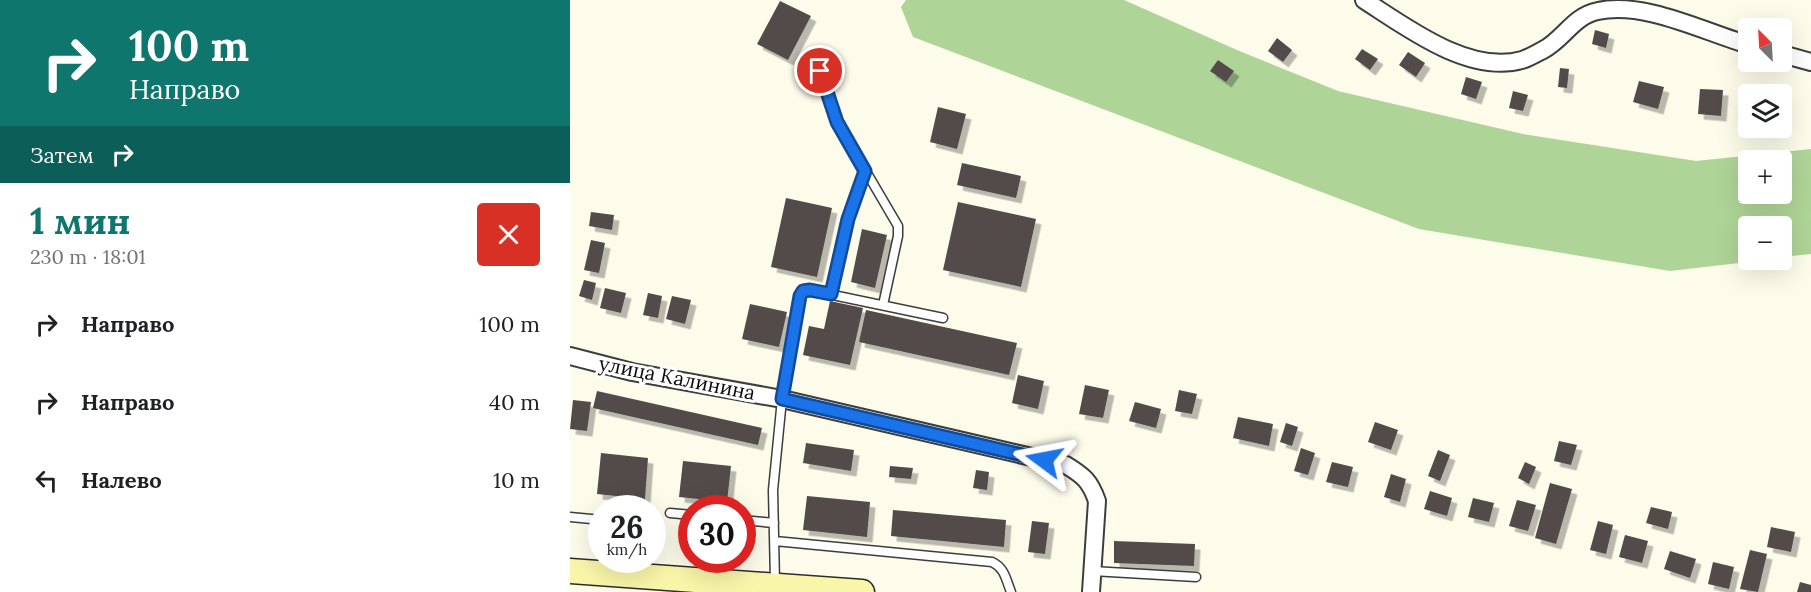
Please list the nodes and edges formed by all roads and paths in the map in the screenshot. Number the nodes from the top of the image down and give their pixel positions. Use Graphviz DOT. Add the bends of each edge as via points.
graph roads {
  1 [pos="1364,0"];
  2 [pos="1738,41"];
  3 [pos="1792,57"];
  4 [pos="818,58"];
  5 [pos="1811,62"];
  6 [pos="865,171"];
  7 [pos="831,294"];
  8 [pos="883,305"];
  9 [pos="943,318"];
  10 [pos="571,360"];
  11 [pos="782,399"];
  12 [pos="670,513"];
  13 [pos="678,514"];
  14 [pos="570,517"];
  15 [pos="588,519"];
  16 [pos="756,521"];
  17 [pos="774,523"];
  18 [pos="775,541"];
  19 [pos="570,571"];
  20 [pos="1092,571"];
  21 [pos="1196,577"];
  22 [pos="776,586"];
  23 [pos="862,592"];
  24 [pos="1011,592"];
  25 [pos="1091,592"];
  1 -- 2 [label="street" via="1417,35 1478,60 1522,60 1546,49 1578,19 1598,11 1649,12"];
  3 -- 5 [label="street"];
  4 -- 6 [label="lane" via="837,122"];
  6 -- 7 [label="lane" via="848,219"];
  6 -- 8 [label="lane" via="898,226"];
  7 -- 8 [label="lane"];
  7 -- 11 [label="lane" via="810,290 800,296"];
  8 -- 9 [label="lane"];
  10 -- 11 [label="street, улица Калинина"];
  11 -- 17 [label="lane" via="773,490"];
  11 -- 20 [label="street, улица Калинина" via="1066,465 1084,476 1097,501"];
  12 -- 13 [label="lane"];
  14 -- 15 [label="lane"];
  16 -- 17 [label="lane"];
  17 -- 18 [label="lane"];
  18 -- 22 [label="lane"];
  18 -- 24 [label="lane" via="992,562 1004,572"];
  19 -- 22 [label="main road"];
  20 -- 21 [label="lane"];
  20 -- 25 [label="street"];
  22 -- 23 [label="main road"];
}
